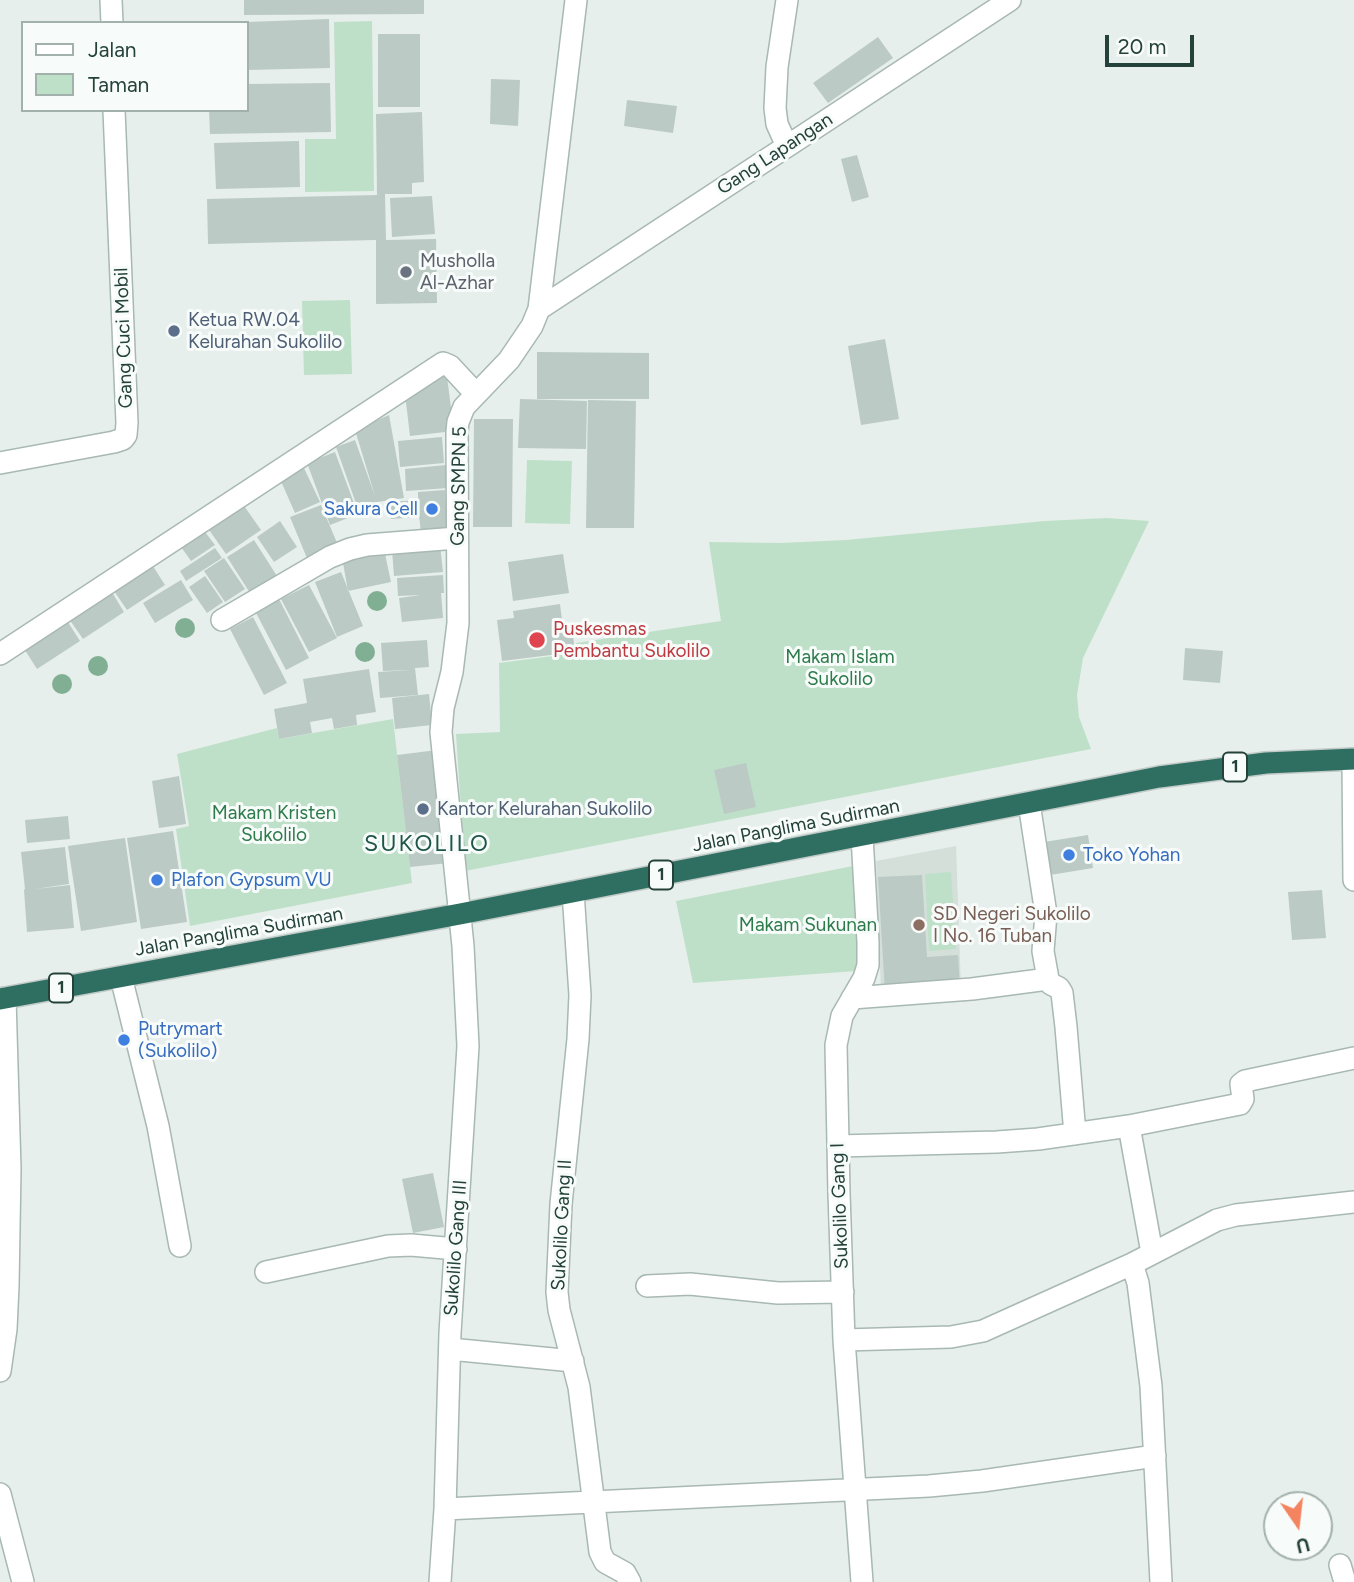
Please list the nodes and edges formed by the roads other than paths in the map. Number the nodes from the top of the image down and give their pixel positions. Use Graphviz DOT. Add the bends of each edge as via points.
graph roads {
  1 [pos="111,0"];
  2 [pos="576,0"];
  3 [pos="787,0"];
  4 [pos="1010,0"];
  5 [pos="112,21"];
  6 [pos="114,112"];
  7 [pos="787,146"];
  8 [pos="539,309"];
  9 [pos="476,394"];
  10 [pos="0,463"];
  11 [pos="457,538"];
  12 [pos="222,620"];
  13 [pos="0,654"];
  14 [pos="1354,760"];
  15 [pos="1029,803"];
  16 [pos="862,836"];
  17 [pos="1354,880"];
  18 [pos="573,892"];
  19 [pos="460,914"];
  20 [pos="121,977"];
  21 [pos="1048,979"];
  22 [pos="2,998"];
  23 [pos="852,998"];
  24 [pos="1354,1058"];
  25 [pos="1129,1126"];
  26 [pos="1075,1134"];
  27 [pos="838,1146"];
  28 [pos="1354,1202"];
  29 [pos="180,1246"];
  30 [pos="456,1249"];
  31 [pos="1152,1253"];
  32 [pos="1132,1264"];
  33 [pos="266,1272"];
  34 [pos="647,1286"];
  35 [pos="843,1292"];
  36 [pos="845,1340"];
  37 [pos="450,1349"];
  38 [pos="573,1361"];
  39 [pos="0,1371"];
  40 [pos="1155,1456"];
  41 [pos="854,1489"];
  42 [pos="0,1494"];
  43 [pos="593,1502"];
  44 [pos="445,1509"];
  45 [pos="23,1582"];
  46 [pos="440,1582"];
  47 [pos="630,1582"];
  48 [pos="862,1582"];
  49 [pos="1161,1582"];
  1 -- 5 [label="street"];
  2 -- 8 [label="street, Gang SMPN 5"];
  3 -- 7 [label="street" via="775,108"];
  4 -- 7 [label="street, Gang Lapangan"];
  6 -- 10 [label="street, Gang Cuci Mobil" via="126,435 114,442"];
  7 -- 8 [label="street, Gang Lapangan"];
  8 -- 9 [label="street, Gang SMPN 5" via="515,352"];
  9 -- 11 [label="street, Gang SMPN 5" via="461,414 457,432"];
  9 -- 13 [label="street" via="450,366 440,364"];
  11 -- 12 [label="street" via="350,549"];
  11 -- 19 [label="street, Gang SMPN 5" via="457,640 441,732"];
  14 -- 15 [label="highway, Jalan Panglima Sudirman / 1" via="1192,772"];
  14 -- 17 [label="street"];
  15 -- 16 [label="highway, Jalan Panglima Sudirman / 1"];
  15 -- 21 [label="street" via="1046,914 1043,946"];
  16 -- 18 [label="highway, Jalan Panglima Sudirman / 1"];
  16 -- 23 [label="street, Sukolilo Gang I" via="869,954 867,971"];
  18 -- 19 [label="highway, Jalan Panglima Sudirman / 1"];
  18 -- 38 [label="street, Sukolilo Gang II" via="580,995 557,1292"];
  19 -- 20 [label="highway, Jalan Panglima Sudirman / 1"];
  19 -- 30 [label="street, Sukolilo Gang III" via="468,1046"];
  20 -- 22 [label="highway, Jalan Panglima Sudirman / 1"];
  20 -- 29 [label="street" via="158,1126"];
  21 -- 23 [label="street"];
  21 -- 26 [label="street" via="1062,993"];
  22 -- 39 [label="street" via="10,1169 6,1329"];
  23 -- 27 [label="street, Sukolilo Gang I" via="842,1016 836,1045"];
  24 -- 25 [label="street" via="1245,1081 1240,1104"];
  25 -- 26 [label="street"];
  25 -- 31 [label="street"];
  26 -- 27 [label="street" via="997,1142"];
  27 -- 35 [label="street, Sukolilo Gang I"];
  28 -- 31 [label="street" via="1236,1215"];
  30 -- 33 [label="street" via="388,1246"];
  30 -- 37 [label="street, Sukolilo Gang III"];
  31 -- 32 [label="street"];
  32 -- 36 [label="street" via="983,1331 951,1337"];
  32 -- 40 [label="street" via="1148,1360"];
  34 -- 35 [label="street"];
  35 -- 36 [label="street, Sukolilo Gang I"];
  36 -- 41 [label="street, Sukolilo Gang I"];
  37 -- 38 [label="street"];
  37 -- 44 [label="street, Sukolilo Gang III"];
  38 -- 43 [label="street, Sukolilo Gang II"];
  40 -- 41 [label="street" via="929,1486"];
  40 -- 49 [label="street"];
  41 -- 43 [label="street"];
  41 -- 48 [label="street, Sukolilo Gang I"];
  42 -- 45 [label="street"];
  43 -- 44 [label="street"];
  43 -- 47 [label="street, Sukolilo Gang II" via="602,1557"];
  44 -- 46 [label="street, Sukolilo Gang III"];
}
